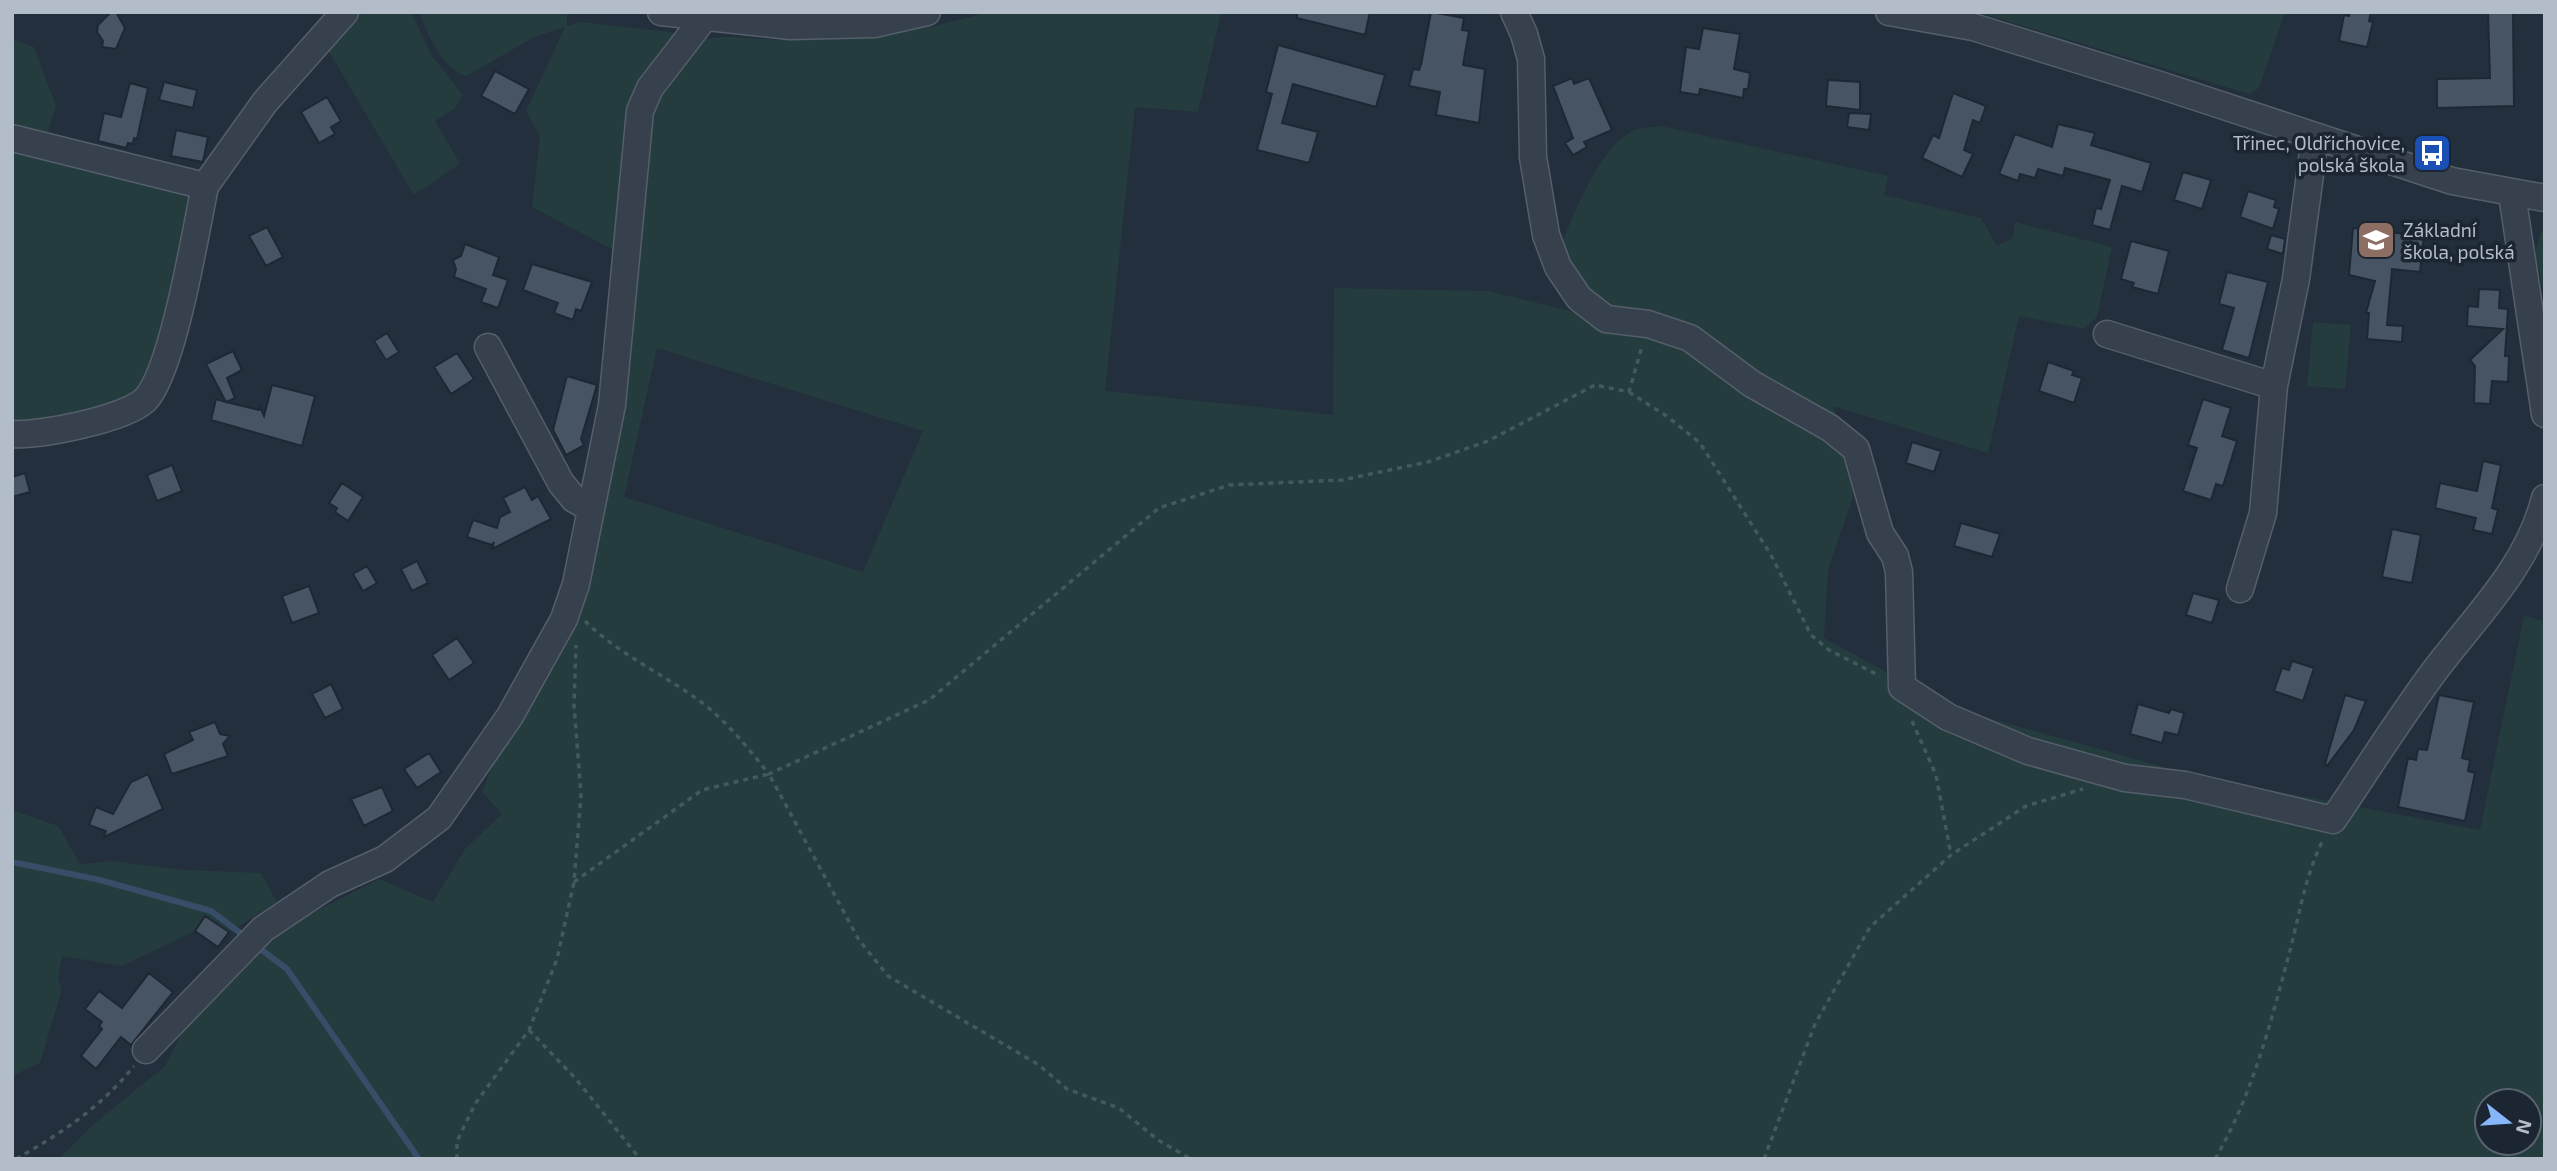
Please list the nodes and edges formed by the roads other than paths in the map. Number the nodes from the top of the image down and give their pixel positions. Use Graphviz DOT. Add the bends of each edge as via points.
graph roads {
  1 [pos="345,12"];
  2 [pos="661,12"];
  3 [pos="927,12"];
  4 [pos="1514,12"];
  5 [pos="1889,12"];
  6 [pos="704,18"];
  7 [pos="2315,137"];
  8 [pos="12,138"];
  9 [pos="205,186"];
  10 [pos="2512,194"];
  11 [pos="2545,198"];
  12 [pos="2107,334"];
  13 [pos="488,347"];
  14 [pos="2274,387"];
  15 [pos="2545,414"];
  16 [pos="12,434"];
  17 [pos="2545,498"];
  18 [pos="590,508"];
  19 [pos="2240,589"];
  20 [pos="146,1050"];
  1 -- 9 [label="street" via="265,102"];
  2 -- 6 [label="street"];
  3 -- 6 [label="street" via="862,24 790,26"];
  4 -- 17 [label="street" via="1531,59 1533,158 1546,235 1558,267 1579,298 1606,318 1648,324 1690,338 1752,384 1830,428 1856,449 1880,533 1899,572 1902,687 1948,717 2028,751 2125,778 2185,785 2333,820 2436,669 2502,587 2524,550"];
  5 -- 7 [label="street" via="1973,27"];
  6 -- 18 [label="street" via="650,88 640,111 612,405"];
  7 -- 10 [label="street" via="2452,181"];
  7 -- 14 [label="street" via="2296,279"];
  8 -- 9 [label="street"];
  9 -- 16 [label="street" via="157,384 133,408 69,428"];
  10 -- 11 [label="street"];
  10 -- 15 [label="street"];
  12 -- 14 [label="street"];
  13 -- 18 [label="street" via="561,483 574,499"];
  14 -- 19 [label="street" via="2263,513"];
  18 -- 20 [label="street" via="576,584 564,619 503,726 439,818 385,859 330,884 250,941"];
}
